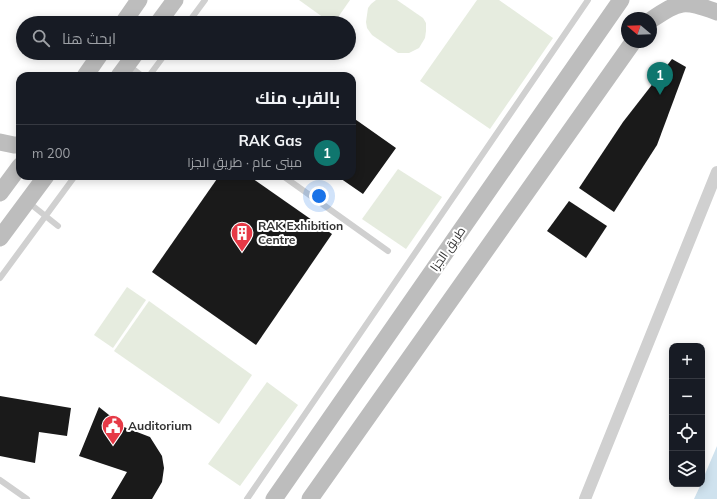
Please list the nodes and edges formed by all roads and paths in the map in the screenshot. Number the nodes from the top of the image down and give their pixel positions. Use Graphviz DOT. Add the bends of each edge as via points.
graph roads {
  1 [pos="139,0"];
  2 [pos="175,0"];
  3 [pos="205,0"];
  4 [pos="588,0"];
  5 [pos="663,0"];
  6 [pos="712,0"];
  7 [pos="618,3"];
  8 [pos="717,4"];
  9 [pos="655,12"];
  10 [pos="717,12"];
  11 [pos="657,14"];
  12 [pos="128,16"];
  13 [pos="163,16"];
  14 [pos="193,16"];
  15 [pos="629,48"];
  16 [pos="96,60"];
  17 [pos="161,60"];
  18 [pos="128,65"];
  19 [pos="88,72"];
  20 [pos="137,72"];
  21 [pos="152,72"];
  22 [pos="0,142"];
  23 [pos="16,145"];
  24 [pos="16,171"];
  25 [pos="717,172"];
  26 [pos="43,180"];
  27 [pos="72,180"];
  28 [pos="289,180"];
  29 [pos="0,193"];
  30 [pos="27,202"];
  31 [pos="45,216"];
  32 [pos="58,226"];
  33 [pos="0,238"];
  34 [pos="388,251"];
  35 [pos="0,278"];
  36 [pos="0,480"];
  37 [pos="27,499"];
  38 [pos="247,499"];
  39 [pos="274,499"];
  40 [pos="310,499"];
  41 [pos="585,499"];
  1 -- 12 [label="main road"];
  2 -- 13 [label="main road"];
  3 -- 14 [label="lane"];
  4 -- 38 [label="lane"];
  5 -- 9 [label="main road"];
  6 -- 8 [label="street"];
  7 -- 39 [label="main road, طريق الجزا"];
  10 -- 11 [label="main road" via="692,3 678,4"];
  15 -- 40 [label="main road"];
  16 -- 19 [label="main road"];
  17 -- 21 [label="lane"];
  18 -- 20 [label="lane"];
  22 -- 23 [label="main road"];
  24 -- 29 [label="main road"];
  25 -- 41 [label="street"];
  26 -- 30 [label="main road"];
  27 -- 31 [label="lane"];
  28 -- 34 [label="lane"];
  30 -- 31 [label="lane"];
  30 -- 33 [label="main road"];
  31 -- 32 [label="lane"];
  31 -- 35 [label="lane"];
  36 -- 37 [label="lane"];
}
